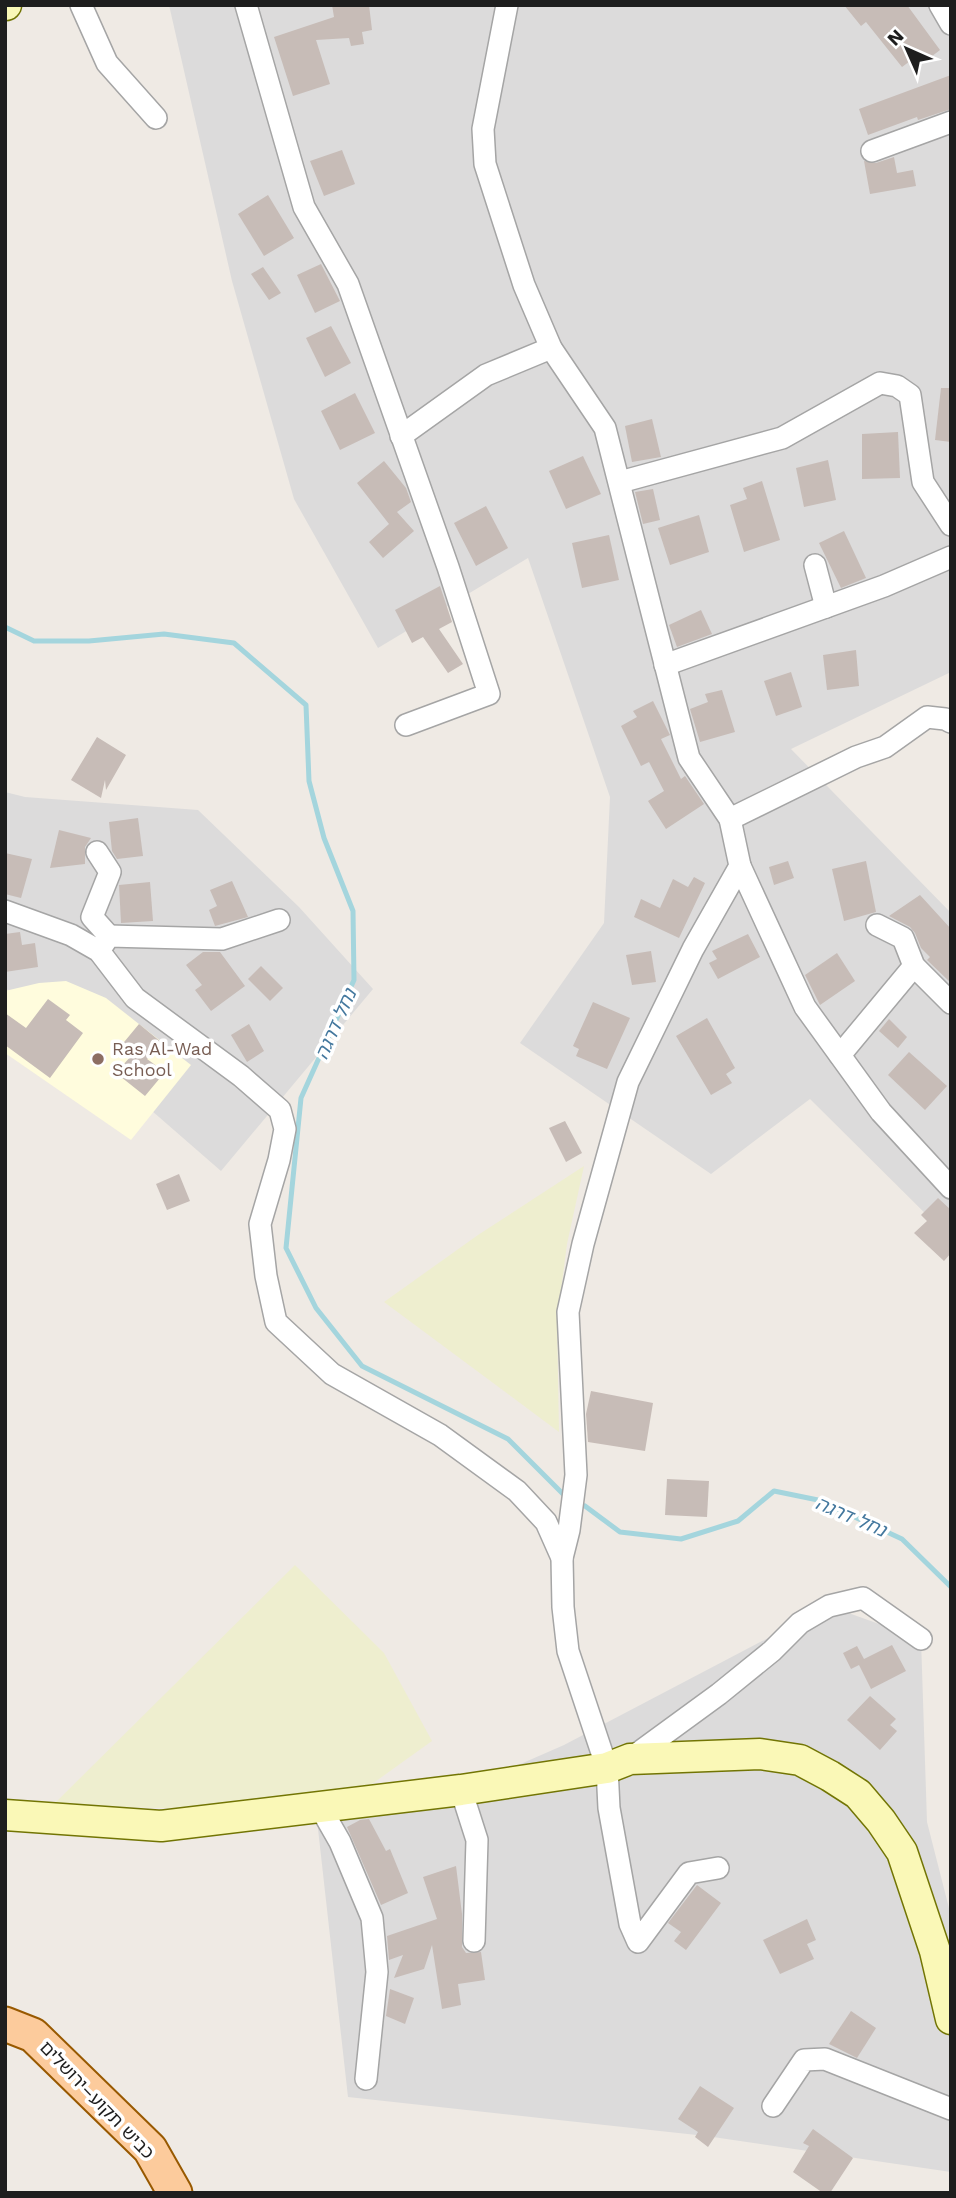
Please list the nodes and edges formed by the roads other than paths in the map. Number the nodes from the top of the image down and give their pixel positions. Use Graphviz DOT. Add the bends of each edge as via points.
graph roads {
  1 [pos="81,5"];
  2 [pos="246,5"];
  3 [pos="507,5"];
  4 [pos="940,5"];
  5 [pos="951,24"];
  6 [pos="156,118"];
  7 [pos="951,122"];
  8 [pos="872,150"];
  9 [pos="551,348"];
  10 [pos="401,436"];
  11 [pos="620,482"];
  12 [pos="951,525"];
  13 [pos="951,557"];
  14 [pos="815,565"];
  15 [pos="826,607"];
  16 [pos="665,665"];
  17 [pos="951,722"];
  18 [pos="406,725"];
  19 [pos="730,819"];
  20 [pos="97,852"];
  21 [pos="740,866"];
  22 [pos="5,911"];
  23 [pos="279,920"];
  24 [pos="877,925"];
  25 [pos="104,943"];
  26 [pos="914,966"];
  27 [pos="951,1003"];
  28 [pos="840,1055"];
  29 [pos="951,1188"];
  30 [pos="562,1558"];
  31 [pos="921,1639"];
  32 [pos="618,1764"];
  33 [pos="461,1790"];
  34 [pos="320,1807"];
  35 [pos="5,1815"];
  36 [pos="718,1868"];
  37 [pos="474,1941"];
  38 [pos="951,2018"];
  39 [pos="5,2024"];
  40 [pos="366,2079"];
  41 [pos="774,2106"];
  42 [pos="951,2109"];
  43 [pos="175,2193"];
  1 -- 6 [label="street" via="107,63"];
  2 -- 10 [label="street" via="304,207 348,284"];
  3 -- 9 [label="street" via="483,130 485,163 524,285"];
  4 -- 5 [label="street"];
  7 -- 8 [label="street"];
  9 -- 10 [label="street" via="486,375"];
  9 -- 11 [label="street" via="604,428"];
  10 -- 18 [label="street" via="489,694"];
  11 -- 12 [label="street" via="782,438 880,383 897,386 910,395 923,482"];
  11 -- 16 [label="street"];
  13 -- 15 [label="street"];
  14 -- 15 [label="street"];
  15 -- 16 [label="street"];
  16 -- 19 [label="street" via="689,758"];
  17 -- 19 [label="street" via="927,717 885,747"];
  19 -- 21 [label="street"];
  20 -- 25 [label="street" via="110,872 92,917"];
  21 -- 28 [label="street" via="805,1007"];
  21 -- 30 [label="street" via="693,949 628,1082 583,1244 568,1312 576,1475"];
  22 -- 25 [label="street"];
  23 -- 25 [label="street" via="222,939"];
  24 -- 26 [label="street" via="903,938"];
  25 -- 30 [label="street" via="135,999 280,1110 285,1129 260,1224 276,1322 332,1374 440,1435 517,1491 547,1522"];
  26 -- 27 [label="street"];
  26 -- 28 [label="street"];
  28 -- 29 [label="street" via="881,1112"];
  30 -- 32 [label="street" via="568,1651"];
  31 -- 32 [label="street" via="863,1598 829,1606 800,1622 719,1695"];
  32 -- 33 [label="street"];
  32 -- 36 [label="street" via="609,1808 630,1924 638,1942 689,1873"];
  32 -- 38 [label="street" via="760,1754 800,1760 858,1794 902,1852 935,1951"];
  33 -- 34 [label="street"];
  33 -- 37 [label="street" via="477,1840"];
  34 -- 35 [label="street" via="161,1826"];
  34 -- 40 [label="street" via="372,1918 377,1972"];
  39 -- 43 [label="main road, כביש תקוע–ירושלים" via="33,2035 150,2149"];
  41 -- 42 [label="street" via="804,2060 825,2059"];
}
